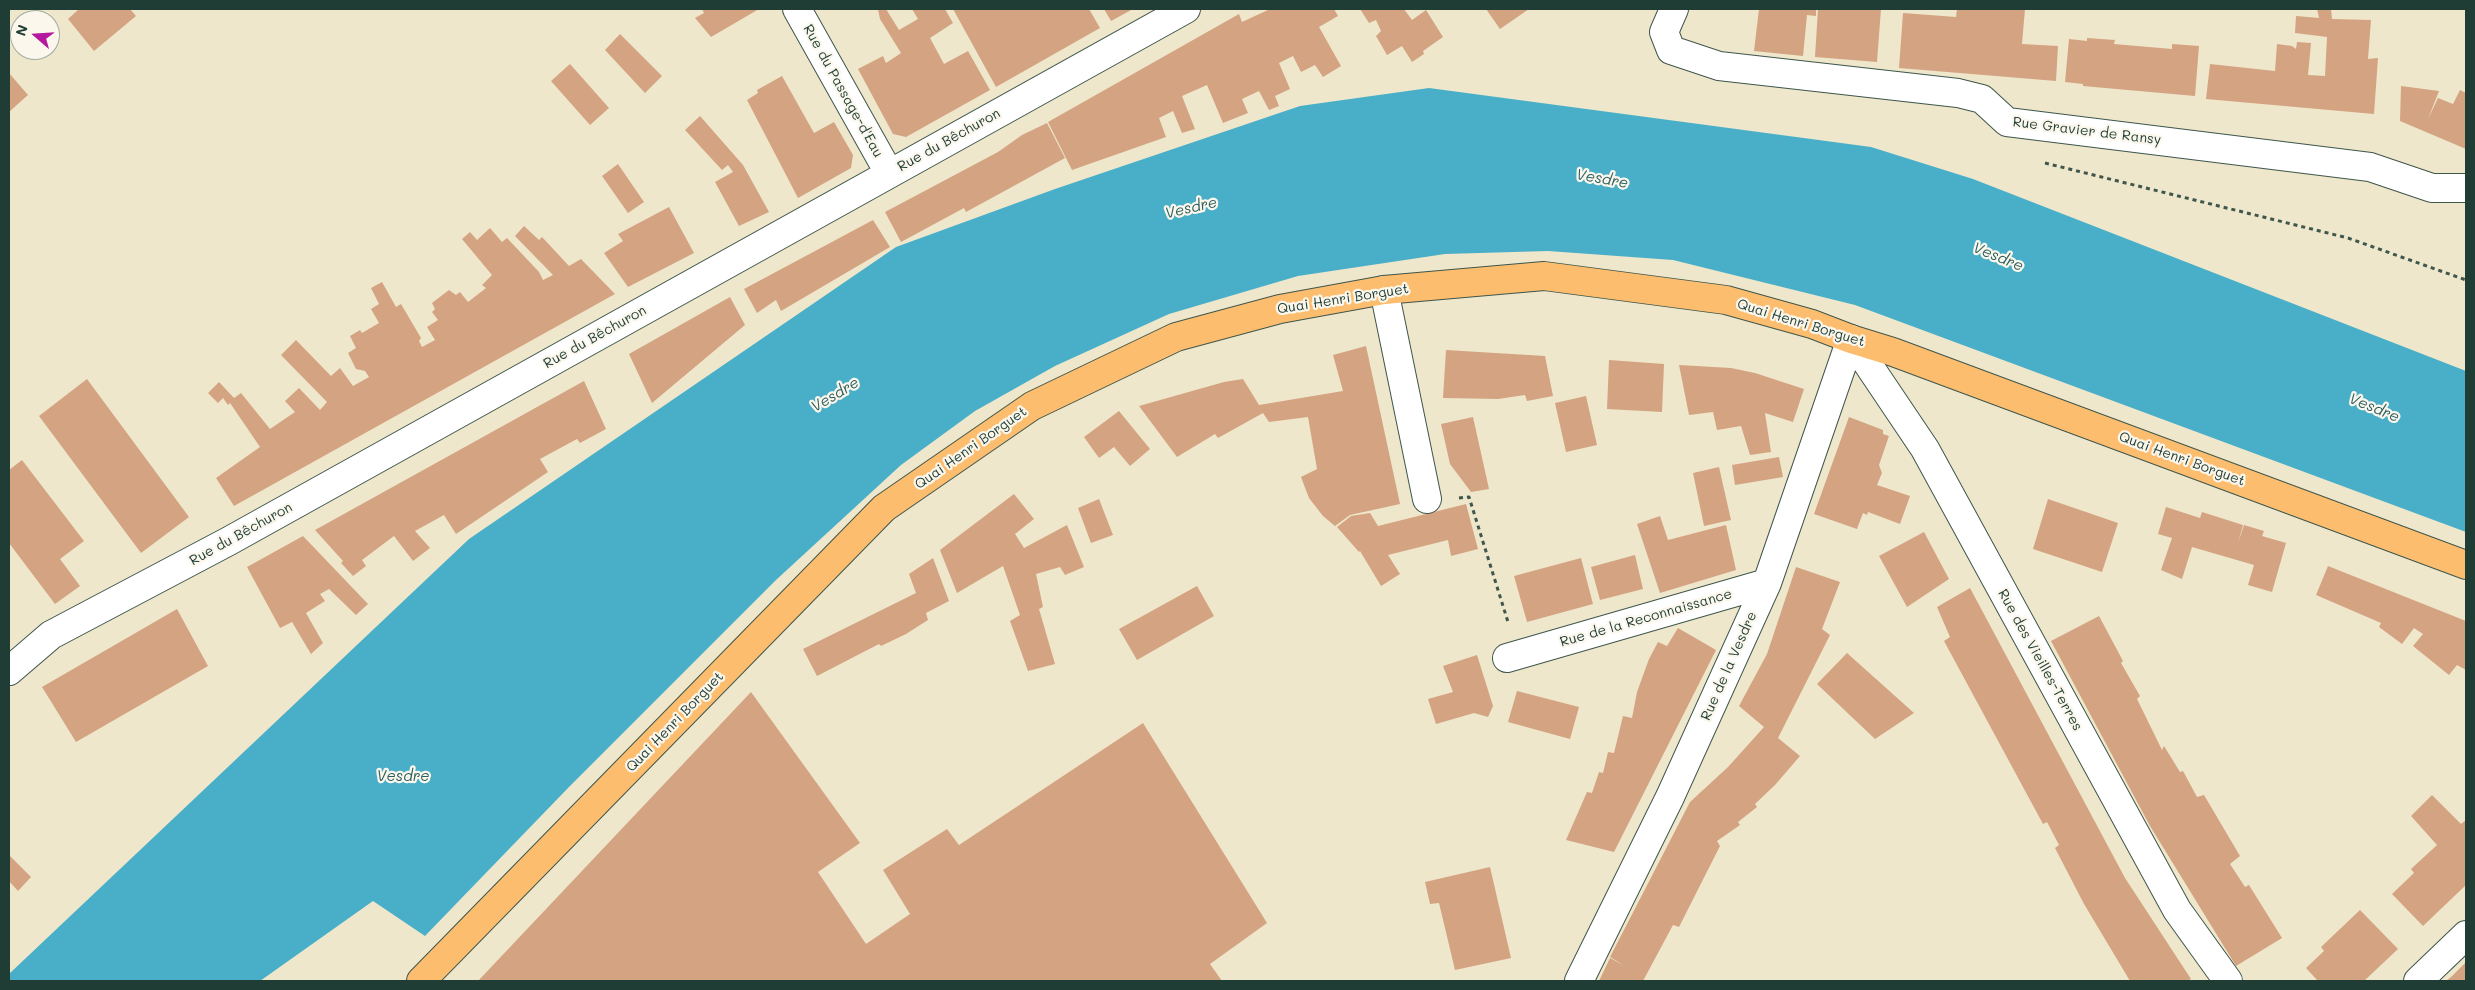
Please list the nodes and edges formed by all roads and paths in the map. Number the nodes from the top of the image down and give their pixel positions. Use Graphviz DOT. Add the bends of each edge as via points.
graph roads {
  1 [pos="797,9"];
  2 [pos="1186,9"];
  3 [pos="1674,9"];
  4 [pos="2042,162"];
  5 [pos="890,173"];
  6 [pos="2466,188"];
  7 [pos="2466,280"];
  8 [pos="1384,290"];
  9 [pos="1851,339"];
  10 [pos="1427,499"];
  11 [pos="2466,565"];
  12 [pos="1767,583"];
  13 [pos="1516,656"];
  14 [pos="9,671"];
  15 [pos="2466,935"];
  16 [pos="421,981"];
  17 [pos="1579,981"];
  18 [pos="2228,981"];
  19 [pos="2418,981"];
  1 -- 5 [label="street, Rue du Passage-d'Eau"];
  2 -- 5 [label="street, Rue du Bêchuron"];
  3 -- 6 [label="street, Rue Gravier de Ransy" via="1664,32 1671,50 1719,66 1958,93 1982,99 2007,122 2370,167 2432,188"];
  4 -- 7 [label="path" via="2348,238"];
  5 -- 14 [label="street, Rue du Bêchuron" via="229,541 51,635"];
  8 -- 9 [label="main road, Quai Henri Borguet" via="1544,276 1726,300 1812,324"];
  8 -- 10 [label="street"];
  8 -- 16 [label="main road, Quai Henri Borguet" via="1280,309 1176,337 1032,406 884,508"];
  9 -- 11 [label="main road, Quai Henri Borguet"];
  9 -- 12 [label="street, Rue de la Vesdre"];
  9 -- 18 [label="street, Rue des Vieilles-Terres" via="1925,449 2177,910"];
  10 -- 13 [label="path" via="1469,497"];
  12 -- 13 [label="street, Rue de la Reconnaissance"];
  12 -- 17 [label="street, Rue de la Vesdre" via="1670,797"];
  15 -- 19 [label="street"];
}
